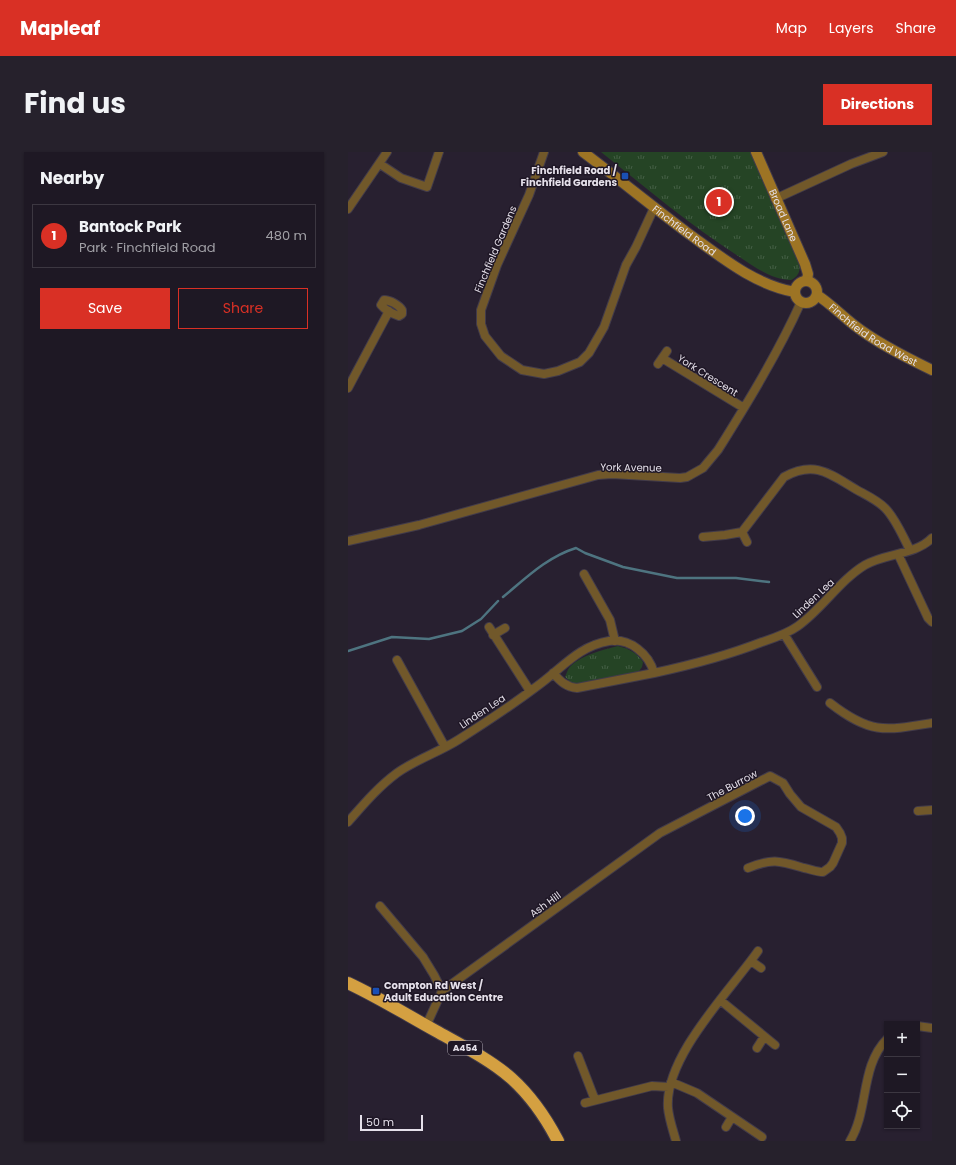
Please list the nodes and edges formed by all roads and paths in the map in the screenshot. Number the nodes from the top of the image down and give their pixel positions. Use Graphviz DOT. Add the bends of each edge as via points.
graph roads {
  1 [pos="387,152"];
  2 [pos="439,152"];
  3 [pos="544,152"];
  4 [pos="583,152"];
  5 [pos="756,152"];
  6 [pos="883,152"];
  7 [pos="380,164"];
  8 [pos="776,199"];
  9 [pos="654,208"];
  10 [pos="348,209"];
  11 [pos="807,280"];
  12 [pos="795,292"];
  13 [pos="817,295"];
  14 [pos="801,302"];
  15 [pos="389,311"];
  16 [pos="662,358"];
  17 [pos="932,370"];
  18 [pos="348,388"];
  19 [pos="744,408"];
  20 [pos="742,532"];
  21 [pos="703,537"];
  22 [pos="932,538"];
  23 [pos="348,541"];
  24 [pos="748,542"];
  25 [pos="910,550"];
  26 [pos="898,554"];
  27 [pos="584,574"];
  28 [pos="932,622"];
  29 [pos="505,628"];
  30 [pos="784,634"];
  31 [pos="615,640"];
  32 [pos="397,660"];
  33 [pos="553,673"];
  34 [pos="654,673"];
  35 [pos="817,687"];
  36 [pos="530,691"];
  37 [pos="830,703"];
  38 [pos="932,723"];
  39 [pos="446,747"];
  40 [pos="932,810"];
  41 [pos="918,811"];
  42 [pos="348,822"];
  43 [pos="660,833"];
  44 [pos="748,868"];
  45 [pos="380,906"];
  46 [pos="758,951"];
  47 [pos="751,961"];
  48 [pos="761,968"];
  49 [pos="350,987"];
  50 [pos="442,991"];
  51 [pos="720,1000"];
  52 [pos="426,1026"];
  53 [pos="920,1026"];
  54 [pos="932,1028"];
  55 [pos="764,1037"];
  56 [pos="884,1043"];
  57 [pos="775,1045"];
  58 [pos="756,1048"];
  59 [pos="578,1056"];
  60 [pos="670,1084"];
  61 [pos="595,1100"];
  62 [pos="585,1103"];
  63 [pos="732,1117"];
  64 [pos="726,1127"];
  65 [pos="762,1137"];
  66 [pos="558,1141"];
  67 [pos="676,1141"];
  68 [pos="850,1141"];
  1 -- 7 [label="street"];
  2 -- 7 [label="street" via="427,187 400,178"];
  3 -- 9 [label="street, Finchfield Gardens" via="481,310 481,324 485,336 501,356 522,370 544,374 558,371 580,362 589,354 604,328 626,265"];
  4 -- 9 [label="main road, Finchfield Road"];
  5 -- 8 [label="main road, Broad Lane"];
  6 -- 8 [label="street"];
  7 -- 10 [label="street"];
  8 -- 11 [label="main road, Broad Lane" via="805,264"];
  9 -- 12 [label="main road, Finchfield Road" via="736,267 783,290"];
  11 -- 12 [label="main road" via="797,285"];
  11 -- 13 [label="main road" via="816,285"];
  12 -- 14 [label="main road"];
  13 -- 14 [label="main road" via="811,302"];
  13 -- 17 [label="main road, Finchfield Road West" via="869,336"];
  14 -- 19 [label="street, York Avenue"];
  15 -- 18 [label="street"];
  16 -- 19 [label="street, York Crescent"];
  19 -- 23 [label="street, York Avenue" via="708,464 687,477 598,475 426,524"];
  20 -- 21 [label="street"];
  20 -- 24 [label="street"];
  20 -- 25 [label="street" via="784,477 808,469 827,472 885,508"];
  22 -- 25 [label="street, Linden Lea" via="923,546"];
  25 -- 26 [label="street, Linden Lea"];
  26 -- 28 [label="street"];
  26 -- 30 [label="street, Linden Lea" via="860,568 798,626"];
  27 -- 31 [label="street" via="610,620"];
  29 -- 36 [label="street" via="491,631"];
  30 -- 34 [label="street, Linden Lea" via="731,654"];
  30 -- 35 [label="street"];
  31 -- 33 [label="street, Linden Lea" via="574,655"];
  31 -- 34 [label="street" via="638,649 650,661"];
  32 -- 39 [label="street"];
  33 -- 34 [label="street, Linden Lea" via="565,684 577,688"];
  33 -- 36 [label="street, Linden Lea"];
  36 -- 39 [label="street, Linden Lea"];
  37 -- 38 [label="street" via="853,719 872,727 897,729"];
  39 -- 42 [label="street, Linden Lea" via="398,772"];
  40 -- 41 [label="street"];
  43 -- 44 [label="street, The Burrow" via="770,776 783,783 801,806 836,827 842,838 833,863 823,872 775,861 761,862"];
  43 -- 50 [label="street, Ash Hill"];
  45 -- 50 [label="street" via="423,957"];
  46 -- 47 [label="street"];
  47 -- 48 [label="street"];
  47 -- 51 [label="street"];
  49 -- 52 [label="highway, A454"];
  50 -- 52 [label="street, Ash Hill"];
  51 -- 55 [label="street"];
  51 -- 60 [label="street" via="680,1059"];
  52 -- 66 [label="highway, A454" via="496,1066 511,1078 525,1092"];
  53 -- 54 [label="street"];
  55 -- 57 [label="street"];
  55 -- 58 [label="street"];
  56 -- 68 [label="street" via="875,1055 859,1122"];
  59 -- 61 [label="street"];
  60 -- 61 [label="street"];
  60 -- 63 [label="street" via="697,1093"];
  60 -- 67 [label="street" via="668,1108"];
  61 -- 62 [label="street"];
  63 -- 64 [label="street"];
  63 -- 65 [label="street"];
}
